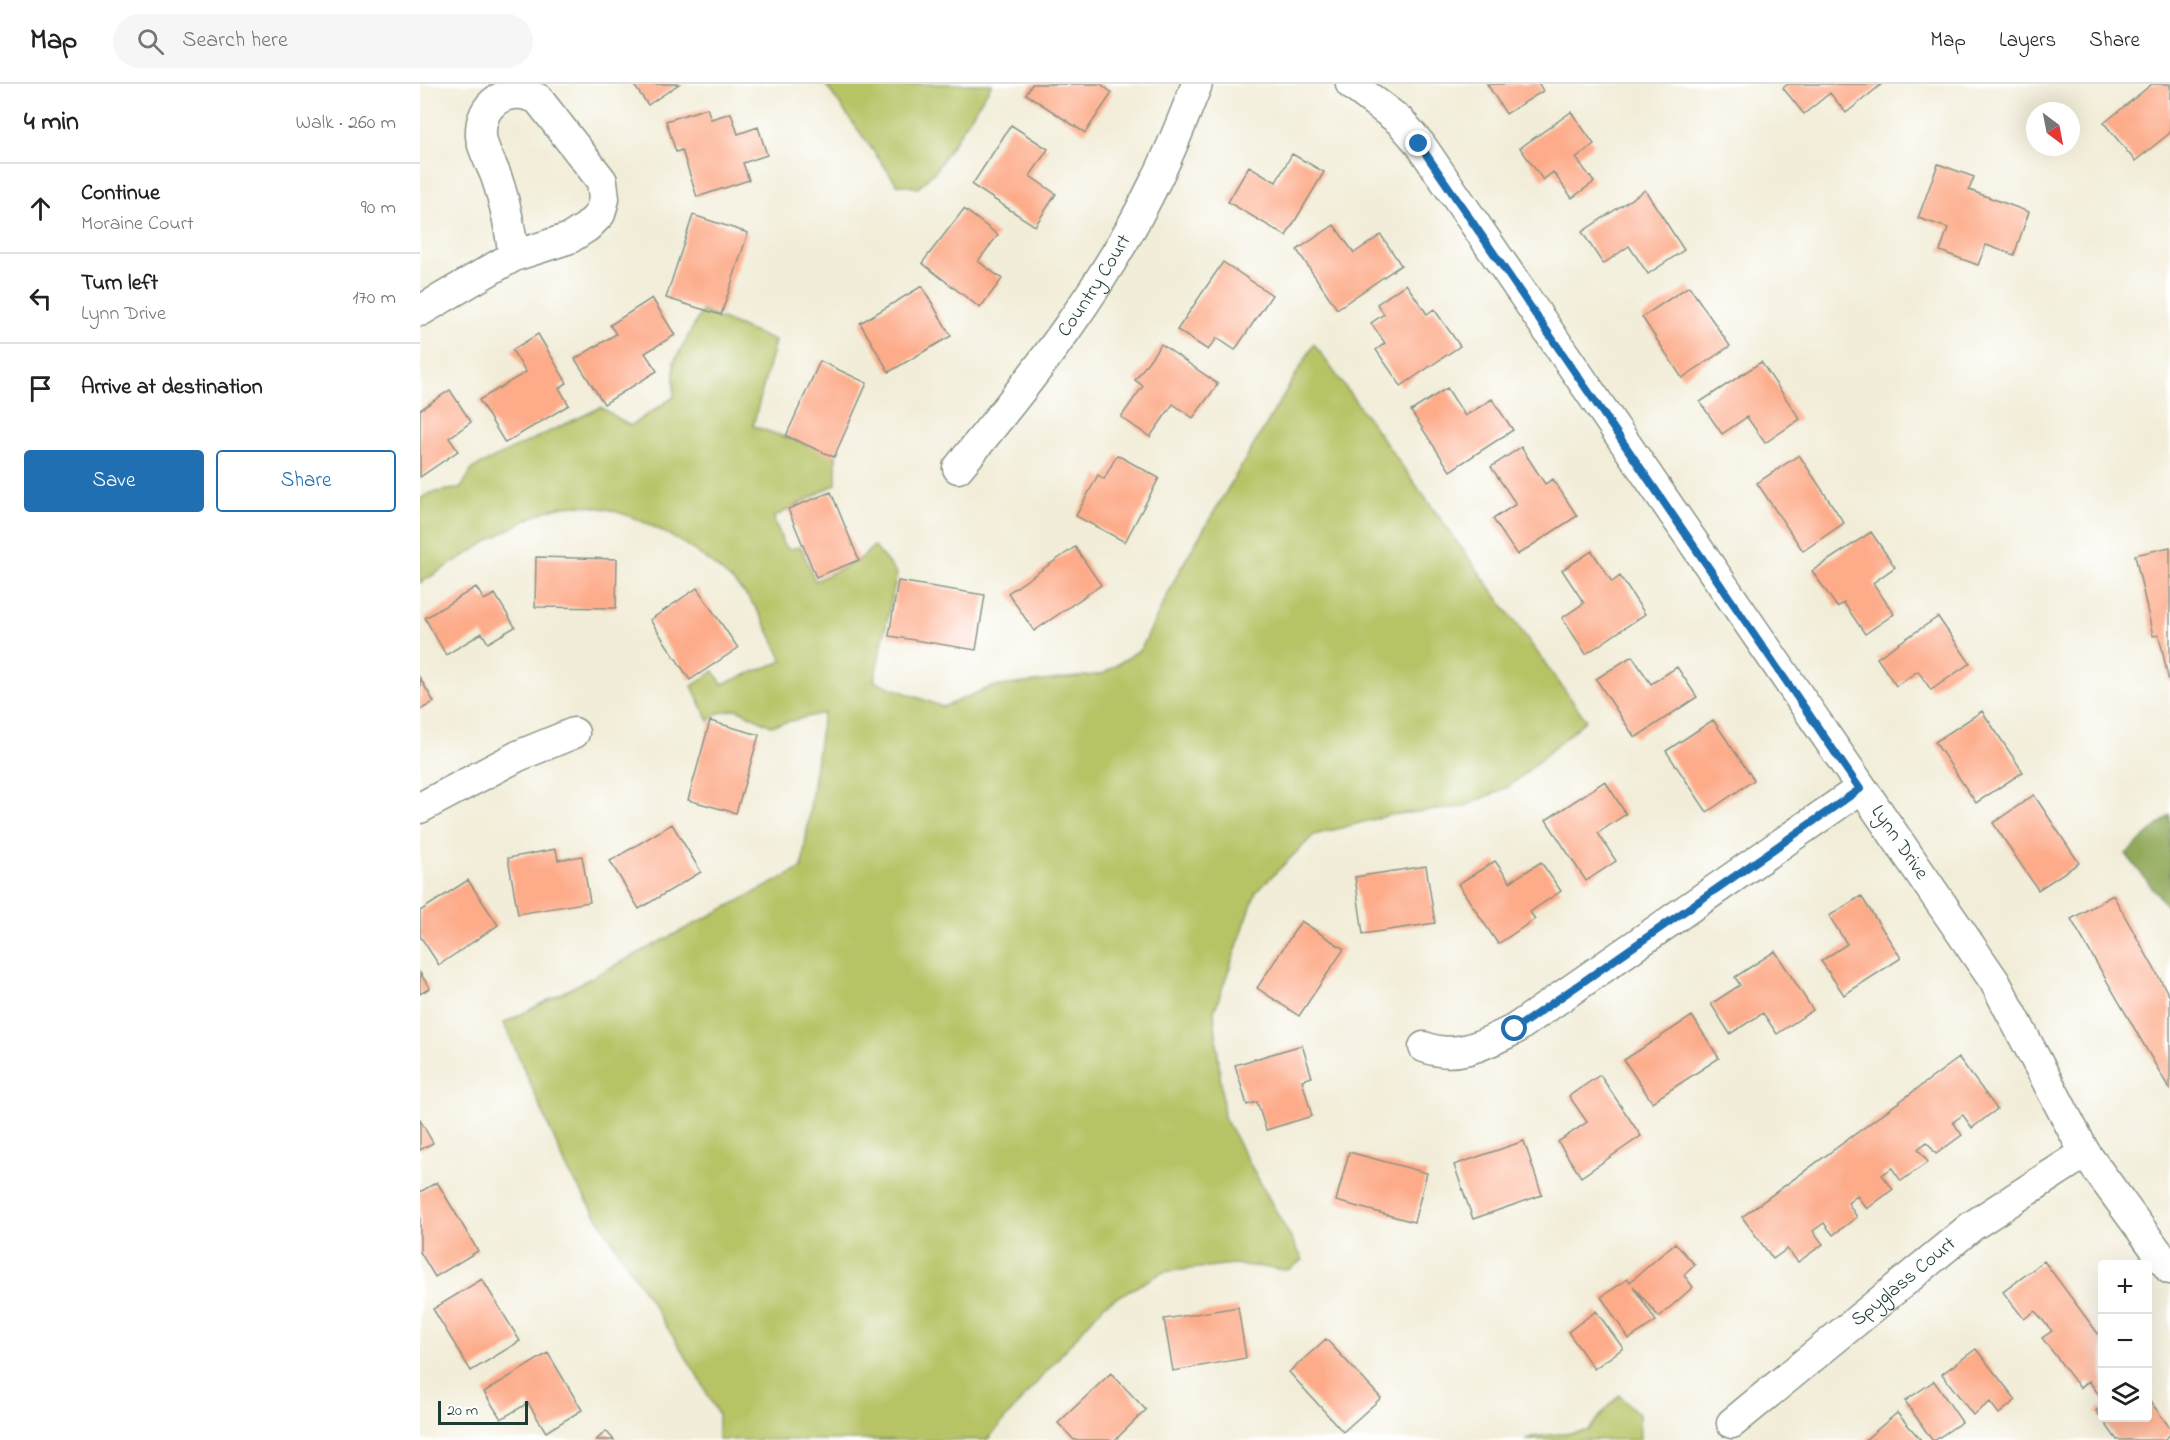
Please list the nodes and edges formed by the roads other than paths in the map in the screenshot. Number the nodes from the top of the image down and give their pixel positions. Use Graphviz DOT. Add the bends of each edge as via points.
graph roads {
  1 [pos="1197,84"];
  2 [pos="1351,84"];
  3 [pos="514,256"];
  4 [pos="420,311"];
  5 [pos="958,468"];
  6 [pos="574,733"];
  7 [pos="1860,789"];
  8 [pos="420,808"];
  9 [pos="1424,1047"];
  10 [pos="2085,1153"];
  11 [pos="2170,1269"];
  12 [pos="1732,1423"];
  1 -- 5 [label="street, Country Court" via="1156,181 1097,283 1033,378"];
  2 -- 7 [label="street, Lynn Drive" via="1400,121 1419,144"];
  3 -- 3 [label="street" via="570,238 587,228 600,214 604,199 602,181 548,110 528,93 516,90 503,94 492,104 482,120 481,138 507,210"];
  3 -- 4 [label="street"];
  6 -- 8 [label="street" via="518,756"];
  7 -- 9 [label="street" via="1515,1029 1461,1052 1440,1053"];
  7 -- 10 [label="street, Lynn Drive" via="1995,982"];
  10 -- 11 [label="street, Lynn Drive"];
  10 -- 12 [label="street, Spyglass Court" via="1972,1226"];
}
